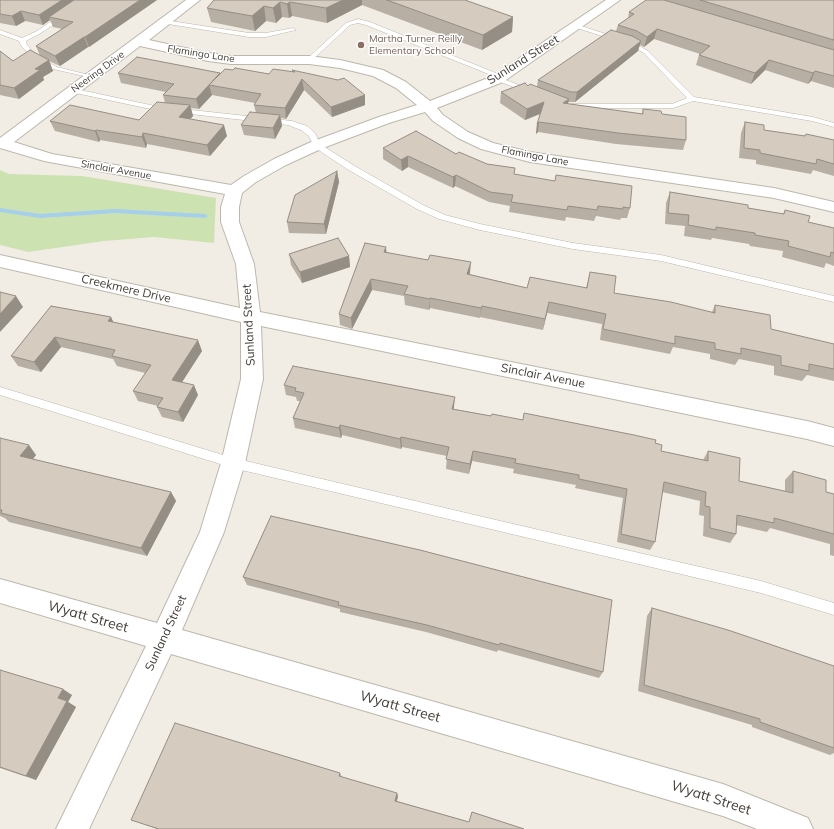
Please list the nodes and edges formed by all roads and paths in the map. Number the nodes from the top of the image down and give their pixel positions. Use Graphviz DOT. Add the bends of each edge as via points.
graph roads {
  1 [pos="87,0"];
  2 [pos="194,0"];
  3 [pos="614,0"];
  4 [pos="164,22"];
  5 [pos="576,26"];
  6 [pos="293,30"];
  7 [pos="0,32"];
  8 [pos="22,40"];
  9 [pos="138,42"];
  10 [pos="309,60"];
  11 [pos="91,77"];
  12 [pos="500,78"];
  13 [pos="74,90"];
  14 [pos="541,95"];
  15 [pos="692,99"];
  16 [pos="568,106"];
  17 [pos="428,107"];
  18 [pos="834,125"];
  19 [pos="1,144"];
  20 [pos="317,145"];
  21 [pos="234,192"];
  22 [pos="834,207"];
  23 [pos="0,261"];
  24 [pos="834,299"];
  25 [pos="251,317"];
  26 [pos="0,391"];
  27 [pos="834,437"];
  28 [pos="233,464"];
  29 [pos="0,592"];
  30 [pos="834,609"];
  31 [pos="164,639"];
  32 [pos="72,829"];
  33 [pos="797,829"];
  1 -- 8 [label="lane" via="39,32"];
  2 -- 4 [label="street, Neering Drive"];
  3 -- 5 [label="street, Sunland Street"];
  4 -- 6 [label="lane" via="249,35"];
  4 -- 9 [label="street, Neering Drive"];
  5 -- 12 [label="street, Sunland Street"];
  5 -- 15 [label="lane" via="632,44 646,52"];
  7 -- 8 [label="lane"];
  8 -- 11 [label="lane" via="24,46 38,59 55,68"];
  9 -- 10 [label="street, Flamingo Lane" via="231,60"];
  9 -- 11 [label="street, Neering Drive"];
  10 -- 12 [label="lane" via="348,24 358,21"];
  10 -- 17 [label="street, Flamingo Lane" via="378,73 401,85"];
  11 -- 13 [label="street, Neering Drive"];
  12 -- 14 [label="lane"];
  12 -- 17 [label="street, Sunland Street"];
  13 -- 19 [label="street, Neering Drive"];
  13 -- 20 [label="lane" via="155,108 289,123 304,128 312,135"];
  15 -- 16 [label="lane" via="672,106"];
  15 -- 18 [label="lane" via="813,119"];
  17 -- 20 [label="street, Sunland Street"];
  17 -- 22 [label="street, Flamingo Lane" via="438,118 463,136 487,146 530,157 774,193"];
  19 -- 21 [label="street, Sinclair Avenue" via="50,158"];
  20 -- 21 [label="street, Sunland Street" via="280,162 250,179"];
  20 -- 24 [label="lane" via="356,171 420,207 442,216 480,227 573,246 662,258"];
  21 -- 25 [label="street, Sunland Street" via="230,222 245,264"];
  23 -- 25 [label="street, Creekmere Drive"];
  25 -- 27 [label="street, Sinclair Avenue"];
  25 -- 28 [label="street, Sunland Street" via="252,379"];
  26 -- 28 [label="lane"];
  28 -- 30 [label="lane" via="761,587"];
  28 -- 31 [label="street, Sunland Street" via="212,532"];
  29 -- 31 [label="street, Wyatt Street"];
  31 -- 32 [label="street, Sunland Street"];
  31 -- 33 [label="street, Wyatt Street" via="723,800"];
}
